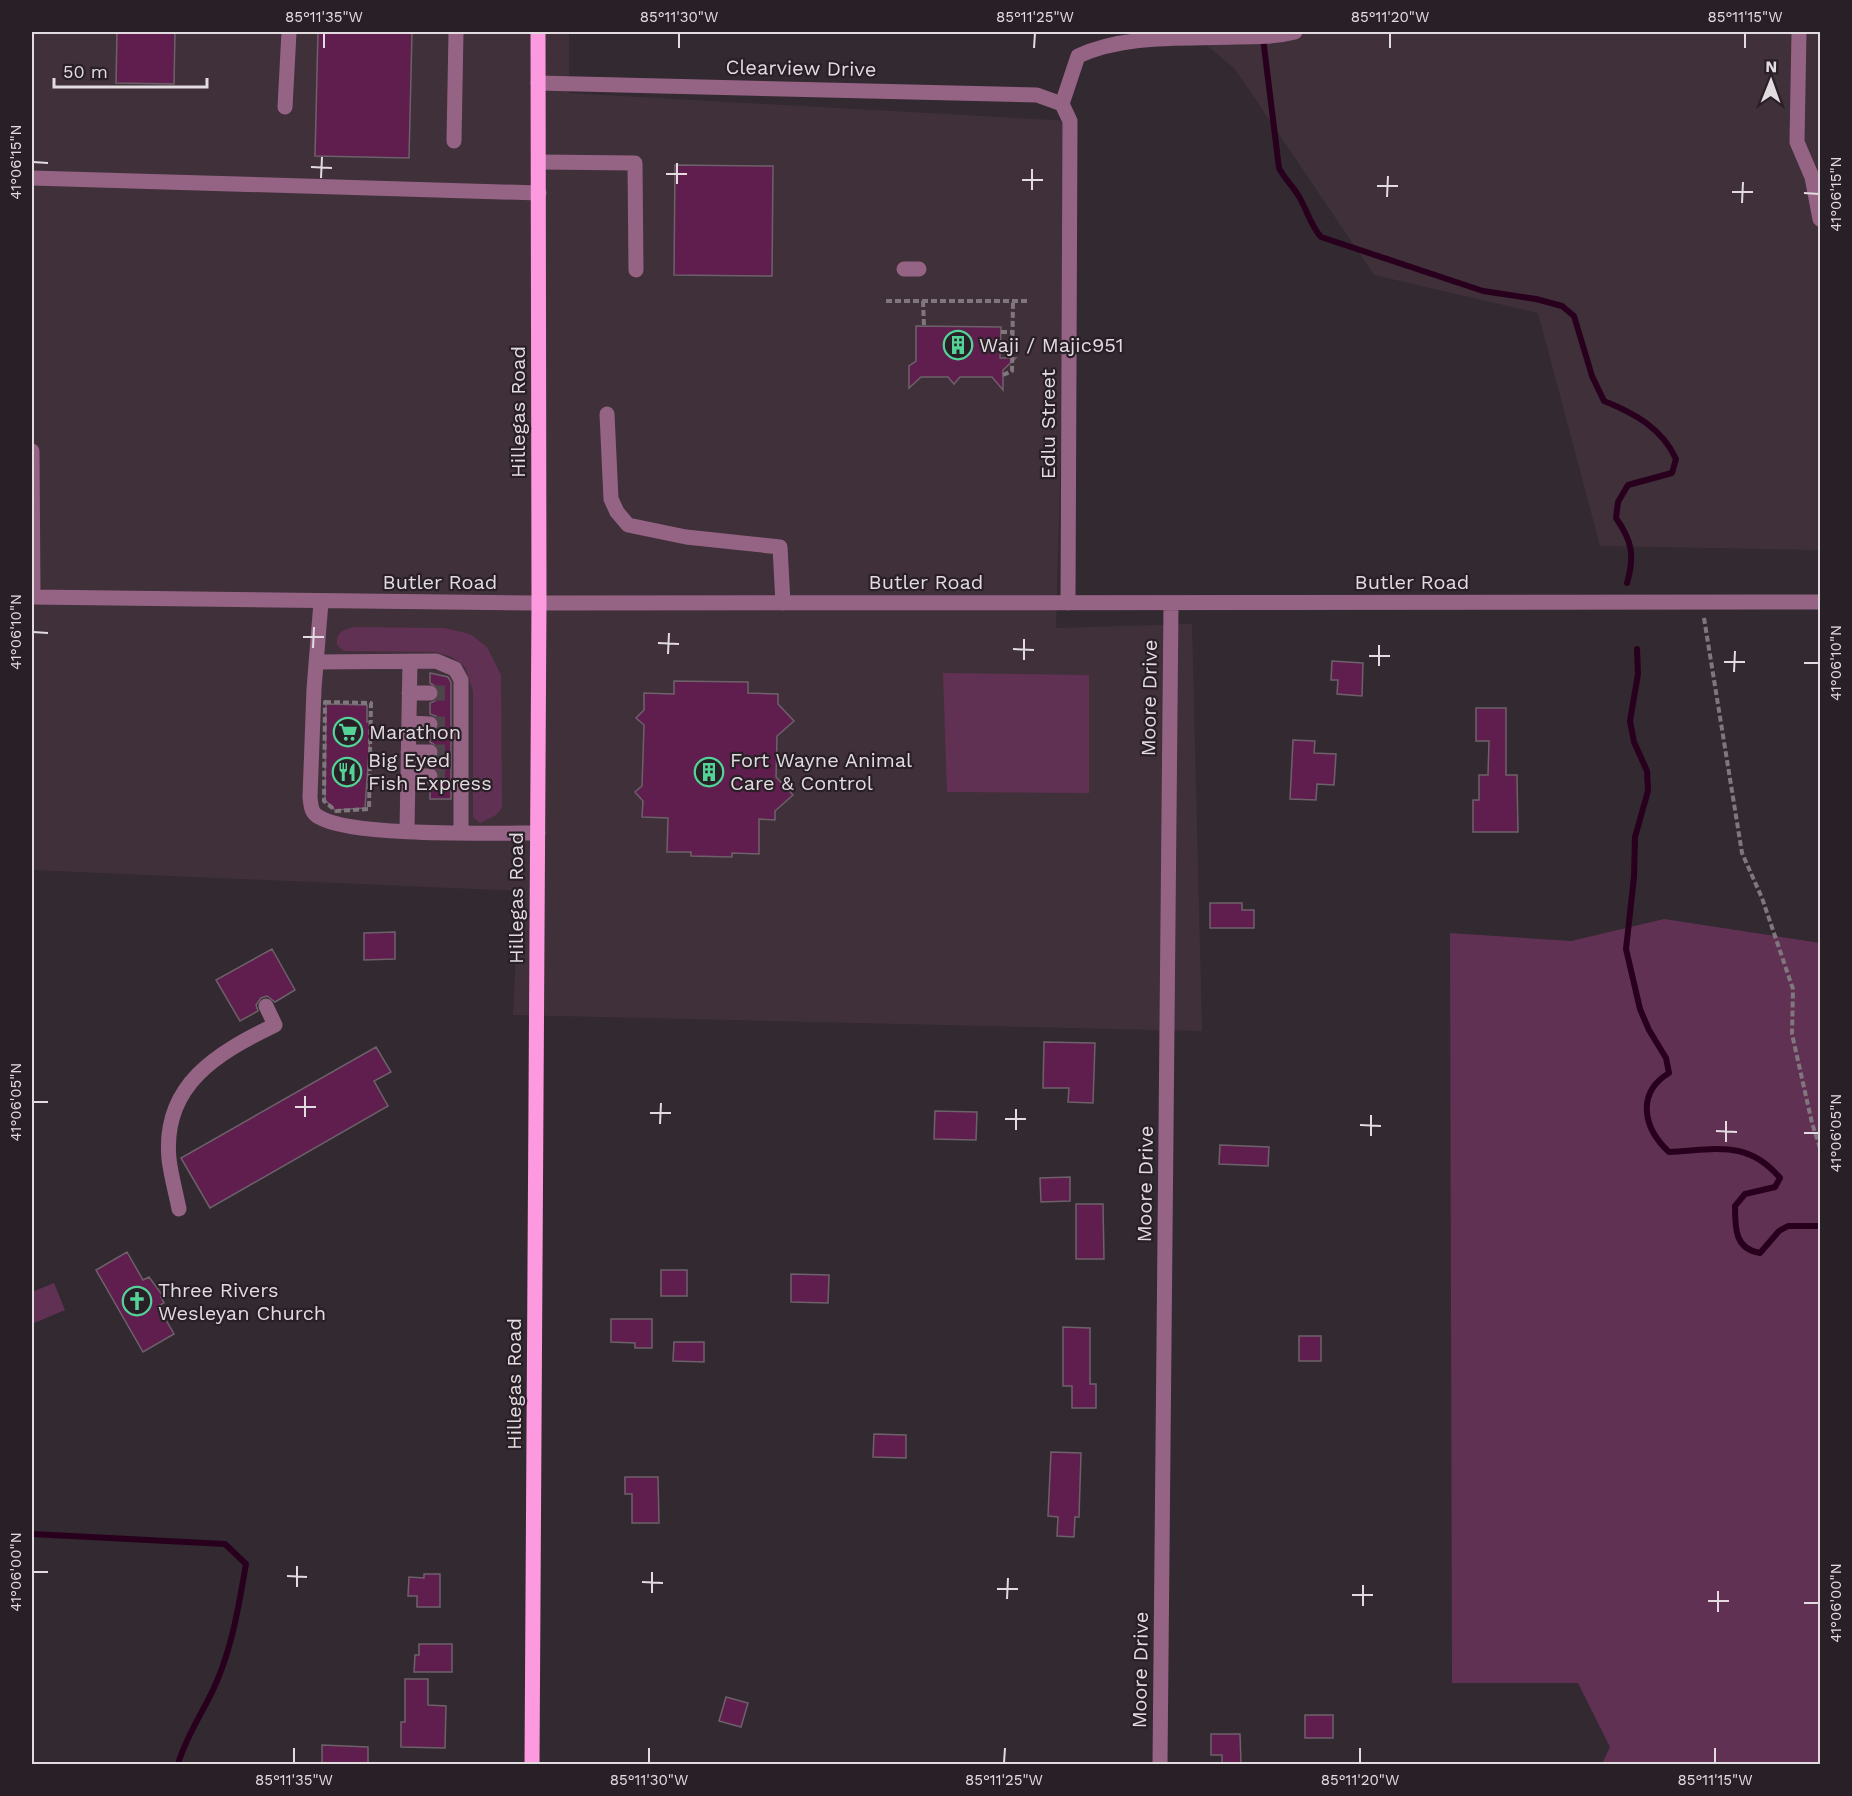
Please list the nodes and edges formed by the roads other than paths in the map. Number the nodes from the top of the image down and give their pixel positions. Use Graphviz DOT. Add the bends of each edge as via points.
graph roads {
  1 [pos="289,32"];
  2 [pos="456,32"];
  3 [pos="538,32"];
  4 [pos="1295,32"];
  5 [pos="1799,32"];
  6 [pos="538,83"];
  7 [pos="1062,104"];
  8 [pos="285,107"];
  9 [pos="454,141"];
  10 [pos="538,162"];
  11 [pos="32,178"];
  12 [pos="539,193"];
  13 [pos="1821,219"];
  14 [pos="904,269"];
  15 [pos="636,270"];
  16 [pos="920,270"];
  17 [pos="607,414"];
  18 [pos="32,451"];
  19 [pos="32,597"];
  20 [pos="321,602"];
  21 [pos="1821,602"];
  22 [pos="538,603"];
  23 [pos="783,603"];
  24 [pos="1068,603"];
  25 [pos="1171,604"];
  26 [pos="410,661"];
  27 [pos="316,662"];
  28 [pos="409,693"];
  29 [pos="430,693"];
  30 [pos="409,723"];
  31 [pos="430,724"];
  32 [pos="408,752"];
  33 [pos="430,752"];
  34 [pos="408,776"];
  35 [pos="430,776"];
  36 [pos="407,830"];
  37 [pos="461,832"];
  38 [pos="538,833"];
  39 [pos="266,1006"];
  40 [pos="179,1209"];
  41 [pos="532,1764"];
  42 [pos="1160,1764"];
  1 -- 8 [label="street"];
  2 -- 9 [label="street"];
  3 -- 6 [label="main road, Hillegas Road"];
  4 -- 7 [label="street" via="1276,37 1158,39 1101,45 1078,56"];
  5 -- 13 [label="street" via="1797,142 1812,177"];
  6 -- 7 [label="street, Clearview Drive" via="1037,95"];
  6 -- 10 [label="main road, Hillegas Road"];
  7 -- 24 [label="street, Edlu Street" via="1070,121"];
  10 -- 12 [label="main road, Hillegas Road"];
  10 -- 15 [label="street" via="635,163"];
  11 -- 12 [label="street"];
  12 -- 22 [label="main road, Hillegas Road"];
  14 -- 16 [label="street"];
  17 -- 23 [label="street" via="611,499 628,525 686,537 780,547"];
  18 -- 19 [label="street"];
  19 -- 20 [label="street, Butler Road"];
  20 -- 22 [label="street, Butler Road"];
  20 -- 27 [label="street"];
  21 -- 25 [label="street, Butler Road"];
  22 -- 23 [label="street, Butler Road"];
  22 -- 38 [label="main road, Hillegas Road"];
  23 -- 24 [label="street, Butler Road"];
  24 -- 25 [label="street, Butler Road"];
  25 -- 42 [label="street, Moore Drive"];
  26 -- 27 [label="street"];
  26 -- 28 [label="street"];
  26 -- 37 [label="street" via="436,661 456,669 461,680 457,693"];
  27 -- 36 [label="street" via="311,808 316,816 327,821"];
  28 -- 29 [label="street"];
  28 -- 30 [label="street"];
  30 -- 31 [label="street"];
  30 -- 32 [label="street"];
  32 -- 33 [label="street"];
  32 -- 34 [label="street"];
  34 -- 35 [label="street"];
  34 -- 36 [label="street"];
  36 -- 37 [label="street"];
  37 -- 38 [label="street"];
  38 -- 41 [label="main road, Hillegas Road"];
  39 -- 40 [label="street" via="275,1025 212,1059 195,1076 179,1102 172,1120 169,1158"];
}
